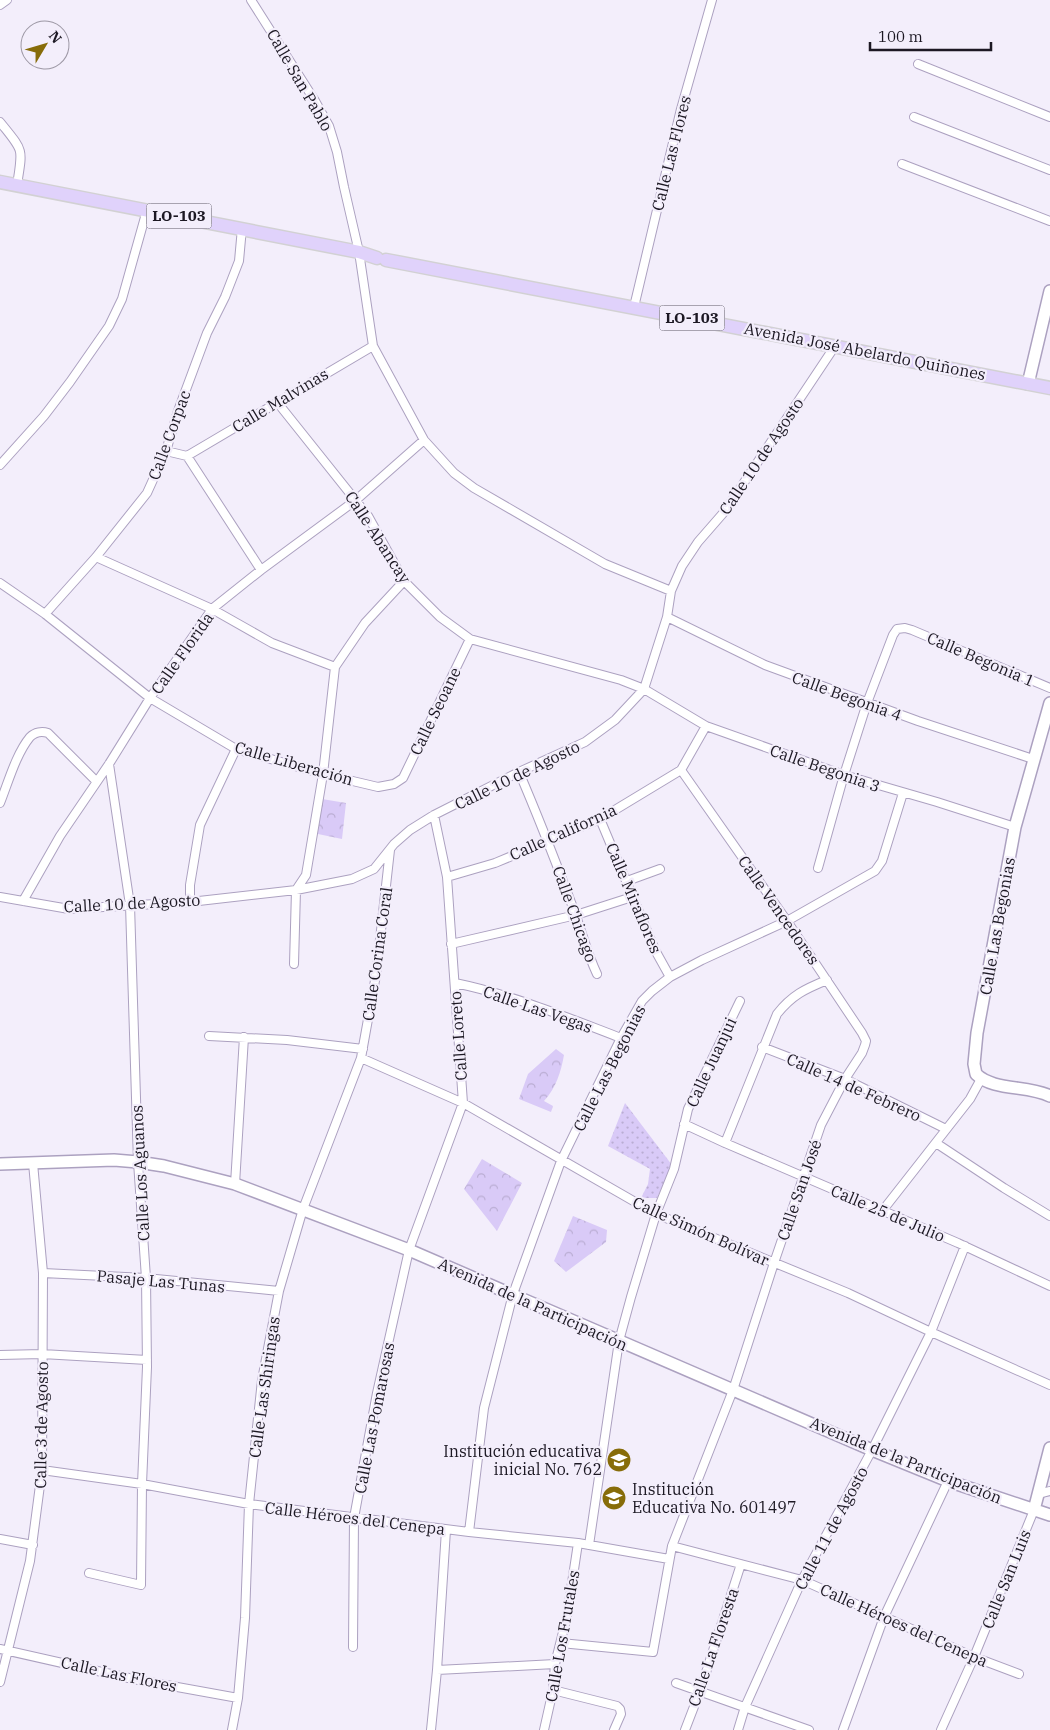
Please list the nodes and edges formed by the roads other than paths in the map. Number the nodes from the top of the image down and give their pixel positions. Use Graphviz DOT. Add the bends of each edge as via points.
graph roads {
  1 [pos="7,0"];
  2 [pos="251,0"];
  3 [pos="712,0"];
  4 [pos="0,5"];
  5 [pos="918,64"];
  6 [pos="1050,116"];
  7 [pos="914,117"];
  8 [pos="0,122"];
  9 [pos="902,164"];
  10 [pos="1050,170"];
  11 [pos="0,182"];
  12 [pos="17,185"];
  13 [pos="147,210"];
  14 [pos="1050,220"];
  15 [pos="242,228"];
  16 [pos="359,252"];
  17 [pos="1050,292"];
  18 [pos="634,306"];
  19 [pos="374,346"];
  20 [pos="835,346"];
  21 [pos="1028,384"];
  22 [pos="1050,388"];
  23 [pos="276,402"];
  24 [pos="424,440"];
  25 [pos="166,451"];
  26 [pos="187,456"];
  27 [pos="0,465"];
  28 [pos="356,500"];
  29 [pos="96,557"];
  30 [pos="261,570"];
  31 [pos="404,581"];
  32 [pos="0,583"];
  33 [pos="671,591"];
  34 [pos="212,609"];
  35 [pos="45,614"];
  36 [pos="667,617"];
  37 [pos="470,639"];
  38 [pos="335,667"];
  39 [pos="644,688"];
  40 [pos="1050,688"];
  41 [pos="150,698"];
  42 [pos="867,703"];
  43 [pos="1050,703"];
  44 [pos="706,726"];
  45 [pos="236,749"];
  46 [pos="1033,758"];
  47 [pos="109,764"];
  48 [pos="681,770"];
  49 [pos="519,772"];
  50 [pos="323,774"];
  51 [pos="844,775"];
  52 [pos="96,781"];
  53 [pos="398,782"];
  54 [pos="903,793"];
  55 [pos="0,803"];
  56 [pos="434,815"];
  57 [pos="600,819"];
  58 [pos="1015,828"];
  59 [pos="548,840"];
  60 [pos="390,850"];
  61 [pos="818,868"];
  62 [pos="660,869"];
  63 [pos="446,878"];
  64 [pos="627,881"];
  65 [pos="296,890"];
  66 [pos="0,897"];
  67 [pos="632,897"];
  68 [pos="23,901"];
  69 [pos="190,902"];
  70 [pos="130,905"];
  71 [pos="576,915"];
  72 [pos="787,921"];
  73 [pos="451,944"];
  74 [pos="294,964"];
  75 [pos="597,974"];
  76 [pos="670,978"];
  77 [pos="827,980"];
  78 [pos="455,983"];
  79 [pos="740,1002"];
  80 [pos="209,1036"];
  81 [pos="244,1037"];
  82 [pos="620,1038"];
  83 [pos="762,1047"];
  84 [pos="363,1049"];
  85 [pos="862,1053"];
  86 [pos="361,1058"];
  87 [pos="845,1079"];
  88 [pos="981,1079"];
  89 [pos="1050,1096"];
  90 [pos="463,1103"];
  91 [pos="684,1124"];
  92 [pos="946,1129"];
  93 [pos="724,1143"];
  94 [pos="936,1143"];
  95 [pos="561,1161"];
  96 [pos="138,1162"];
  97 [pos="33,1163"];
  98 [pos="0,1164"];
  99 [pos="803,1177"];
  100 [pos="235,1184"];
  101 [pos="303,1209"];
  102 [pos="883,1210"];
  103 [pos="656,1214"];
  104 [pos="1050,1216"];
  105 [pos="965,1246"];
  106 [pos="409,1250"];
  107 [pos="774,1263"];
  108 [pos="43,1272"];
  109 [pos="146,1278"];
  110 [pos="1050,1286"];
  111 [pos="279,1291"];
  112 [pos="513,1294"];
  113 [pos="930,1332"];
  114 [pos="619,1342"];
  115 [pos="42,1354"];
  116 [pos="0,1355"];
  117 [pos="147,1360"];
  118 [pos="1050,1385"];
  119 [pos="733,1390"];
  120 [pos="1050,1448"];
  121 [pos="872,1450"];
  122 [pos="42,1470"];
  123 [pos="948,1481"];
  124 [pos="142,1484"];
  125 [pos="1050,1491"];
  126 [pos="1038,1494"];
  127 [pos="249,1504"];
  128 [pos="1034,1510"];
  129 [pos="1050,1515"];
  130 [pos="354,1518"];
  131 [pos="446,1530"];
  132 [pos="469,1532"];
  133 [pos="0,1540"];
  134 [pos="578,1543"];
  135 [pos="33,1545"];
  136 [pos="589,1545"];
  137 [pos="672,1546"];
  138 [pos="669,1559"];
  139 [pos="741,1564"];
  140 [pos="89,1573"];
  141 [pos="802,1580"];
  142 [pos="884,1618"];
  143 [pos="561,1643"];
  144 [pos="353,1647"];
  145 [pos="4,1650"];
  146 [pos="974,1657"];
  147 [pos="555,1664"];
  148 [pos="437,1670"];
  149 [pos="1018,1674"];
  150 [pos="0,1682"];
  151 [pos="676,1683"];
  152 [pos="553,1690"];
  153 [pos="700,1691"];
  154 [pos="238,1698"];
  155 [pos="745,1707"];
  156 [pos="232,1730"];
  157 [pos="431,1730"];
  158 [pos="544,1730"];
  159 [pos="614,1730"];
  160 [pos="685,1730"];
  161 [pos="738,1730"];
  162 [pos="809,1730"];
  163 [pos="842,1730"];
  164 [pos="941,1730"];
  1 -- 4 [label="street"];
  2 -- 16 [label="street, Calle San Pablo" via="329,126"];
  3 -- 18 [label="street, Calle Las Flores" via="681,109"];
  5 -- 6 [label="street"];
  7 -- 10 [label="street"];
  8 -- 12 [label="street" via="21,149"];
  9 -- 14 [label="street"];
  11 -- 12 [label="main road, Avenida José Abelardo Quiñones / LO-103"];
  12 -- 13 [label="main road, Avenida José Abelardo Quiñones / LO-103"];
  13 -- 15 [label="main road, Avenida José Abelardo Quiñones / LO-103"];
  13 -- 27 [label="street" via="122,299 109,326 44,416"];
  15 -- 16 [label="main road, Avenida José Abelardo Quiñones / LO-103"];
  15 -- 25 [label="street, Calle Corpac" via="239,260 207,333"];
  16 -- 18 [label="main road, Avenida José Abelardo Quiñones / LO-103"];
  16 -- 19 [label="street, Calle San Pablo"];
  17 -- 21 [label="main road"];
  18 -- 20 [label="main road, Avenida José Abelardo Quiñones / LO-103"];
  19 -- 23 [label="street, Calle Malvinas"];
  19 -- 24 [label="street, Calle San Pablo"];
  20 -- 21 [label="main road, Avenida José Abelardo Quiñones / LO-103"];
  20 -- 33 [label="street, Calle 10 de Agosto" via="725,511 698,542"];
  21 -- 22 [label="main road, Avenida José Abelardo Quiñones / LO-103"];
  23 -- 26 [label="street, Calle Malvinas"];
  23 -- 28 [label="street, Calle Abancay"];
  24 -- 28 [label="street, Calle Florida"];
  24 -- 33 [label="street, Calle San Pablo" via="454,473 474,488 605,564"];
  25 -- 26 [label="street"];
  25 -- 29 [label="street, Calle Corpac" via="147,493"];
  26 -- 30 [label="street"];
  28 -- 30 [label="street, Calle Florida"];
  28 -- 31 [label="street, Calle Abancay"];
  29 -- 34 [label="street"];
  29 -- 35 [label="street, Calle Corpac"];
  30 -- 34 [label="street, Calle Florida"];
  31 -- 37 [label="street, Calle Abancay" via="440,617"];
  31 -- 38 [label="street" via="365,623"];
  32 -- 35 [label="street, Calle Liberación"];
  33 -- 36 [label="street, Calle 10 de Agosto"];
  34 -- 38 [label="street" via="272,643"];
  34 -- 41 [label="street, Calle Florida"];
  35 -- 41 [label="street, Calle Liberación"];
  36 -- 39 [label="street, Calle 10 de Agosto"];
  36 -- 42 [label="street, Calle Begonia 4" via="765,666"];
  37 -- 39 [label="street, Calle Abancay"];
  37 -- 53 [label="street, Calle Seoane" via="403,778"];
  38 -- 50 [label="street"];
  39 -- 44 [label="street, Calle Begonia 3"];
  39 -- 49 [label="street, Calle 10 de Agosto" via="615,720 584,742"];
  40 -- 42 [label="street, Calle Begonia 1" via="901,628 892,635"];
  41 -- 45 [label="street, Calle Liberación"];
  41 -- 47 [label="street, Calle Florida"];
  42 -- 46 [label="street, Calle Begonia 4"];
  42 -- 51 [label="street"];
  43 -- 46 [label="main road, Calle Las Begonias"];
  44 -- 48 [label="street, Calle California"];
  44 -- 51 [label="street, Calle Begonia 3"];
  45 -- 50 [label="street, Calle Liberación"];
  45 -- 69 [label="street" via="200,824"];
  46 -- 58 [label="main road, Calle Las Begonias"];
  47 -- 52 [label="street, Calle Florida"];
  47 -- 70 [label="street, Calle Los Aguanos"];
  48 -- 57 [label="street, Calle California"];
  48 -- 72 [label="street, Calle Vencedores"];
  49 -- 56 [label="street, Calle 10 de Agosto"];
  49 -- 59 [label="street, Calle Chicago"];
  50 -- 53 [label="street, Calle Liberación" via="378,787"];
  50 -- 65 [label="street" via="306,875"];
  51 -- 54 [label="street, Calle Begonia 3"];
  51 -- 61 [label="street"];
  52 -- 55 [label="street" via="48,733 42,731 31,736 16,761"];
  52 -- 68 [label="street, Calle Florida"];
  54 -- 58 [label="street, Calle Begonia 3"];
  54 -- 72 [label="street, Calle Las Begonias" via="880,866"];
  56 -- 60 [label="street, Calle 10 de Agosto" via="410,830"];
  56 -- 63 [label="street, Calle Loreto"];
  57 -- 59 [label="street, Calle California"];
  57 -- 64 [label="street, Calle Miraflores"];
  58 -- 88 [label="main road, Calle Las Begonias" via="977,1033 974,1069"];
  59 -- 63 [label="street, Calle California" via="495,863"];
  59 -- 71 [label="street, Calle Chicago"];
  60 -- 65 [label="street, Calle 10 de Agosto" via="374,869 352,879"];
  60 -- 84 [label="street, Calle Corina Coral" via="376,975"];
  62 -- 64 [label="street"];
  63 -- 73 [label="street, Calle Loreto"];
  64 -- 67 [label="street, Calle Miraflores"];
  65 -- 69 [label="street, Calle 10 de Agosto"];
  65 -- 74 [label="street"];
  66 -- 68 [label="street, Calle 10 de Agosto"];
  67 -- 71 [label="street"];
  67 -- 76 [label="street, Calle Miraflores"];
  68 -- 70 [label="street, Calle 10 de Agosto" via="69,909"];
  69 -- 70 [label="street, Calle 10 de Agosto"];
  70 -- 96 [label="street, Calle Los Aguanos"];
  71 -- 73 [label="street"];
  71 -- 75 [label="street, Calle Chicago"];
  72 -- 76 [label="street, Calle Las Begonias"];
  72 -- 77 [label="street, Calle Vencedores"];
  73 -- 78 [label="street, Calle Loreto"];
  76 -- 82 [label="street, Calle Las Begonias" via="642,1001"];
  77 -- 83 [label="street" via="788,1000 777,1014"];
  77 -- 85 [label="street, Calle Vencedores" via="864,1037"];
  78 -- 82 [label="street, Calle Las Vegas" via="518,999"];
  78 -- 90 [label="street, Calle Loreto"];
  79 -- 91 [label="street, Calle Juanjui" via="688,1109"];
  80 -- 81 [label="street"];
  81 -- 84 [label="street"];
  81 -- 100 [label="street"];
  82 -- 95 [label="street, Calle Las Begonias"];
  83 -- 87 [label="street, Calle 14 de Febrero"];
  83 -- 93 [label="street"];
  84 -- 86 [label="street, Calle Corina Coral"];
  85 -- 87 [label="street, Calle San José"];
  86 -- 90 [label="street, Calle Simón Bolívar"];
  86 -- 101 [label="street, Calle Las Shiringas"];
  87 -- 92 [label="street, Calle 14 de Febrero"];
  87 -- 99 [label="street, Calle San José" via="822,1125"];
  88 -- 89 [label="main road"];
  88 -- 92 [label="street"];
  90 -- 95 [label="street, Calle Simón Bolívar"];
  90 -- 106 [label="street, Calle Loreto"];
  91 -- 93 [label="street, Calle 25 de Julio"];
  91 -- 103 [label="street" via="674,1169"];
  92 -- 94 [label="street"];
  93 -- 99 [label="street, Calle 25 de Julio"];
  94 -- 102 [label="street"];
  94 -- 104 [label="street"];
  95 -- 103 [label="street, Calle Simón Bolívar"];
  95 -- 112 [label="street, Calle Las Begonias"];
  96 -- 97 [label="main road, Avenida de la Participación"];
  96 -- 100 [label="main road, Avenida de la Participación"];
  96 -- 109 [label="street, Calle Los Aguanos"];
  97 -- 98 [label="main road, Avenida de la Participación"];
  97 -- 108 [label="street, Calle 3 de Agosto"];
  99 -- 102 [label="street, Calle 25 de Julio"];
  99 -- 107 [label="street, Calle San José"];
  100 -- 101 [label="main road, Avenida de la Participación"];
  101 -- 106 [label="main road, Avenida de la Participación"];
  101 -- 111 [label="street, Calle Las Shiringas"];
  102 -- 105 [label="street, Calle 25 de Julio"];
  103 -- 107 [label="street, Calle Simón Bolívar"];
  103 -- 114 [label="street"];
  105 -- 110 [label="street, Calle 25 de Julio"];
  105 -- 113 [label="street, Calle 11 de Agosto"];
  106 -- 112 [label="main road, Avenida de la Participación"];
  106 -- 130 [label="street, Calle Las Pomarosas" via="377,1393"];
  107 -- 113 [label="street, Calle Simón Bolívar"];
  107 -- 119 [label="street, Calle San José"];
  108 -- 109 [label="street, Pasaje Las Tunas"];
  108 -- 115 [label="street, Calle 3 de Agosto"];
  109 -- 111 [label="street, Pasaje Las Tunas"];
  109 -- 117 [label="street, Calle Los Aguanos"];
  111 -- 127 [label="street, Calle Las Shiringas" via="262,1380"];
  112 -- 114 [label="main road, Avenida de la Participación"];
  112 -- 132 [label="street, Calle Las Begonias" via="484,1408"];
  113 -- 118 [label="street, Calle Simón Bolívar"];
  113 -- 121 [label="street, Calle 11 de Agosto"];
  114 -- 119 [label="main road, Avenida de la Participación"];
  114 -- 136 [label="street"];
  115 -- 116 [label="street"];
  115 -- 117 [label="street"];
  115 -- 122 [label="street, Calle 3 de Agosto"];
  117 -- 124 [label="street, Calle Los Aguanos"];
  119 -- 121 [label="main road, Avenida de la Participación"];
  119 -- 137 [label="street, Calle San José"];
  120 -- 126 [label="main road"];
  121 -- 123 [label="main road, Avenida de la Participación"];
  121 -- 141 [label="street, Calle 11 de Agosto"];
  122 -- 124 [label="street, Calle Héroes del Cenepa"];
  122 -- 135 [label="street, Calle 3 de Agosto"];
  123 -- 128 [label="main road, Avenida de la Participación"];
  123 -- 142 [label="street"];
  124 -- 127 [label="street, Calle Héroes del Cenepa"];
  124 -- 140 [label="street, Calle Los Aguanos" via="141,1584"];
  125 -- 126 [label="street"];
  126 -- 128 [label="main road"];
  127 -- 130 [label="street, Calle Héroes del Cenepa"];
  127 -- 154 [label="street, Calle Las Shiringas"];
  128 -- 129 [label="main road, Avenida de la Participación"];
  128 -- 146 [label="street, Calle San Luis"];
  130 -- 131 [label="street, Calle Héroes del Cenepa"];
  130 -- 144 [label="street, Calle Las Pomarosas"];
  131 -- 132 [label="street, Calle Héroes del Cenepa"];
  131 -- 148 [label="street"];
  132 -- 134 [label="street, Calle Héroes del Cenepa"];
  133 -- 135 [label="street"];
  134 -- 136 [label="street, Calle Héroes del Cenepa"];
  134 -- 143 [label="street, Calle Los Frutales"];
  135 -- 145 [label="street, Calle 3 de Agosto"];
  136 -- 138 [label="street, Calle Héroes del Cenepa"];
  137 -- 138 [label="street, Calle San José"];
  137 -- 139 [label="street, Calle Héroes del Cenepa"];
  138 -- 143 [label="street, Calle San José" via="653,1652"];
  139 -- 141 [label="street, Calle Héroes del Cenepa"];
  139 -- 153 [label="street, Calle La Floresta"];
  141 -- 142 [label="street, Calle Héroes del Cenepa"];
  141 -- 155 [label="street, Calle 11 de Agosto"];
  142 -- 146 [label="street, Calle Héroes del Cenepa"];
  142 -- 163 [label="street"];
  143 -- 147 [label="street, Calle Los Frutales"];
  145 -- 150 [label="street, Calle 3 de Agosto"];
  145 -- 154 [label="street, Calle Las Flores"];
  146 -- 149 [label="street, Calle Héroes del Cenepa"];
  146 -- 164 [label="street, Calle San Luis"];
  147 -- 148 [label="street"];
  147 -- 152 [label="street, Calle Los Frutales"];
  148 -- 157 [label="street"];
  151 -- 153 [label="street"];
  152 -- 158 [label="street, Calle Los Frutales"];
  152 -- 159 [label="street" via="617,1706 621,1714"];
  153 -- 155 [label="street"];
  153 -- 160 [label="street, Calle La Floresta"];
  154 -- 156 [label="street, Calle Las Shiringas"];
  155 -- 161 [label="street, Calle 11 de Agosto"];
  155 -- 162 [label="street"];
}
